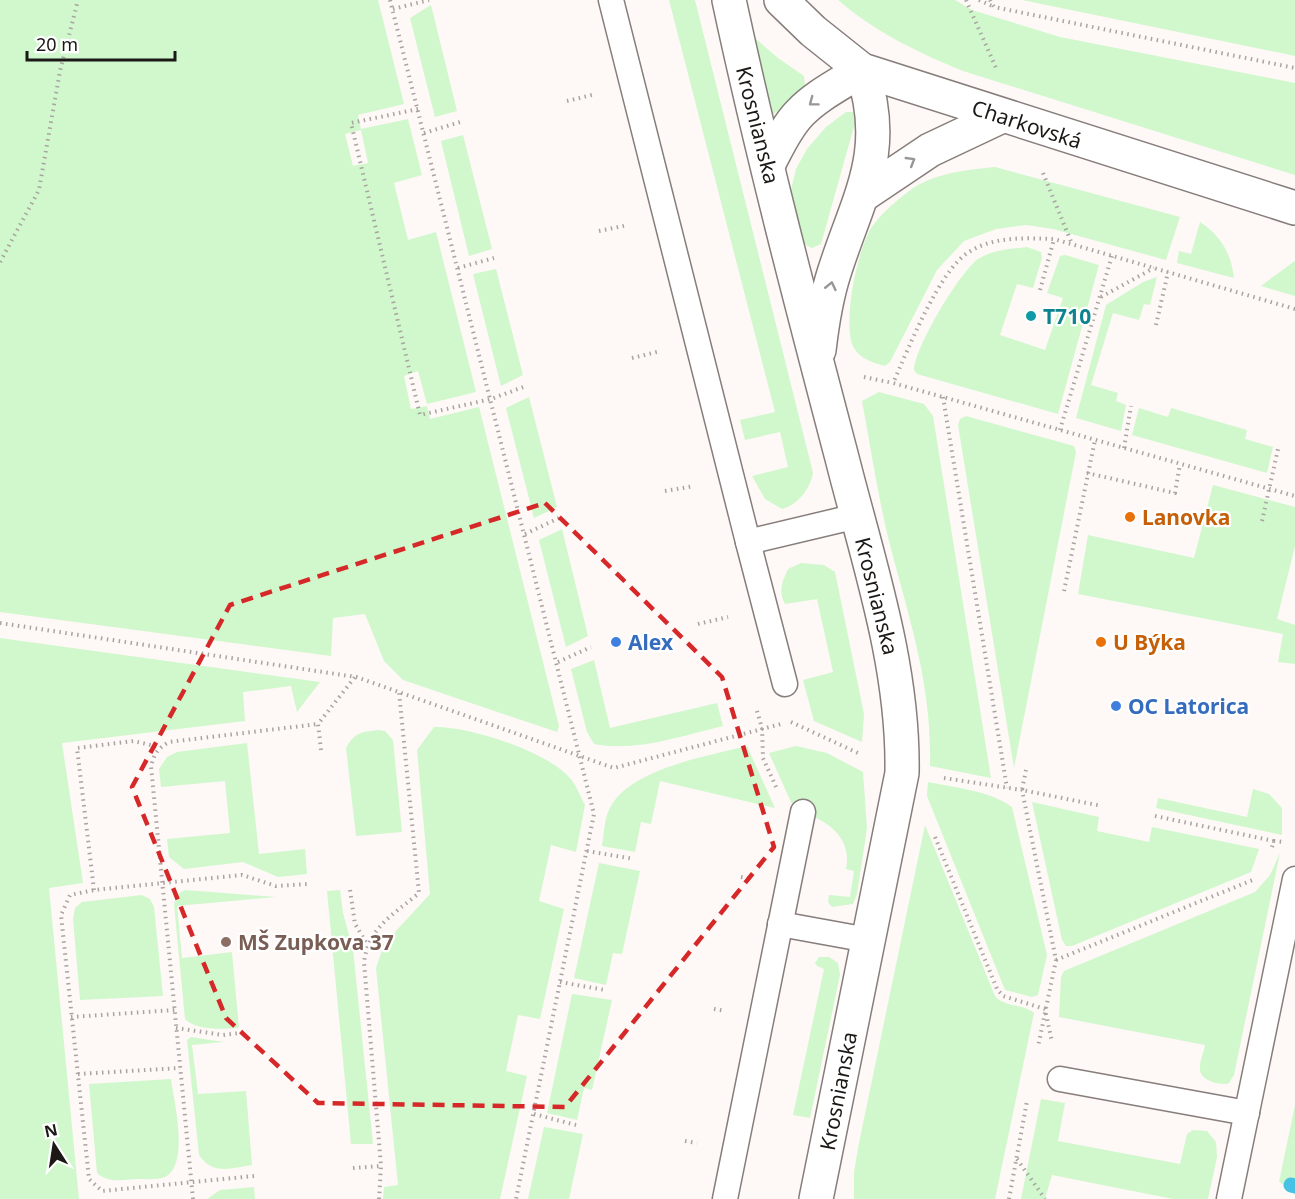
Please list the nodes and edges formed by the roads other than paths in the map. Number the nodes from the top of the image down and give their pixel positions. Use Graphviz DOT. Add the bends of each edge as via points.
graph roads {
  1 [pos="611,0"];
  2 [pos="729,0"];
  3 [pos="781,0"];
  4 [pos="862,70"];
  5 [pos="1002,116"];
  6 [pos="768,165"];
  7 [pos="863,195"];
  8 [pos="1295,208"];
  9 [pos="817,364"];
  10 [pos="857,516"];
  11 [pos="748,542"];
  12 [pos="785,684"];
  13 [pos="803,812"];
  14 [pos="1295,879"];
  15 [pos="780,924"];
  16 [pos="868,939"];
  17 [pos="1060,1078"];
  18 [pos="1247,1113"];
  19 [pos="818,1196"];
  20 [pos="725,1199"];
  21 [pos="1228,1199"];
  1 -- 11 [label="lane"];
  2 -- 6 [label="street, Krosnianska"];
  3 -- 4 [label="street, Charkovská" via="813,32"];
  4 -- 5 [label="street, Charkovská"];
  4 -- 6 [label="street, one-way" via="800,113 786,130"];
  4 -- 7 [label="street" via="874,118 871,166"];
  7 -- 5 [label="street, one-way" via="930,150"];
  5 -- 8 [label="street, Charkovská"];
  6 -- 9 [label="street, Krosnianska"];
  9 -- 7 [label="street, one-way" via="834,276"];
  9 -- 10 [label="street, Krosnianska"];
  10 -- 11 [label="lane"];
  10 -- 16 [label="street, Krosnianska" via="892,652 903,737 902,773"];
  11 -- 12 [label="lane"];
  13 -- 15 [label="lane"];
  14 -- 18 [label="lane"];
  15 -- 16 [label="lane"];
  15 -- 20 [label="lane"];
  16 -- 19 [label="street, Krosnianska"];
  17 -- 18 [label="lane"];
  18 -- 21 [label="lane"];
}
